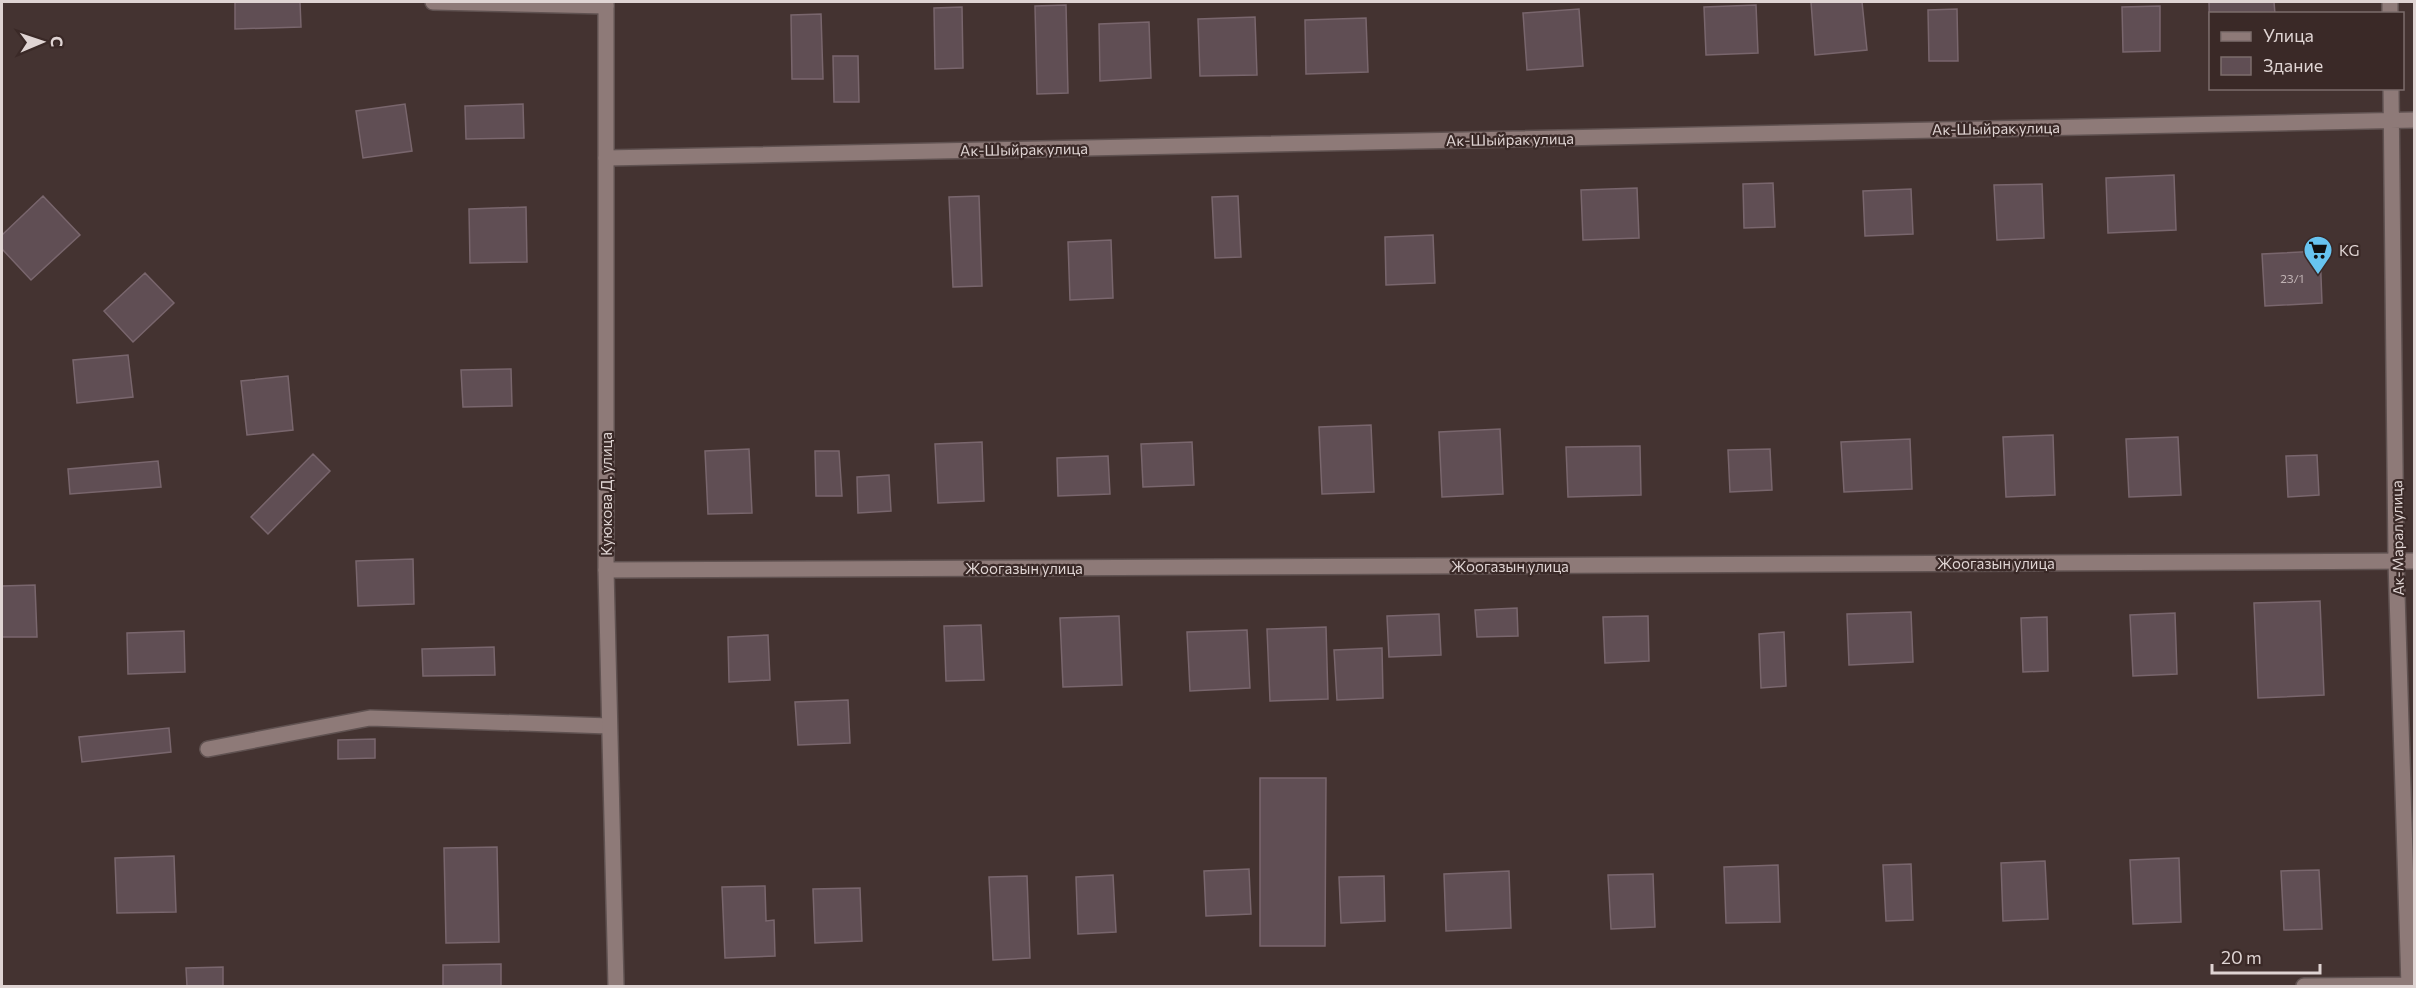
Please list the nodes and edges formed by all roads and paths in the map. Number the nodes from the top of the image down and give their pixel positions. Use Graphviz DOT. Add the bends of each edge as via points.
graph roads {
  1 [pos="433,2"];
  2 [pos="606,4"];
  3 [pos="2391,90"];
  4 [pos="2391,120"];
  5 [pos="2415,120"];
  6 [pos="606,158"];
  7 [pos="2397,561"];
  8 [pos="2415,561"];
  9 [pos="606,570"];
  10 [pos="609,726"];
  11 [pos="208,749"];
  12 [pos="2411,985"];
  13 [pos="616,987"];
  14 [pos="2304,987"];
  1 -- 2 [label="street"];
  2 -- 6 [label="street, Куюкова Д. улица"];
  3 -- 4 [label="street, Ак-Марал улица"];
  4 -- 5 [label="street, Ак-Шыйрак улица"];
  4 -- 6 [label="street, Ак-Шыйрак улица"];
  4 -- 7 [label="street, Ак-Марал улица"];
  6 -- 9 [label="street, Куюкова Д. улица"];
  7 -- 8 [label="street, Жоогазын улица"];
  7 -- 9 [label="street, Жоогазын улица"];
  7 -- 12 [label="street, Ак-Марал улица"];
  9 -- 10 [label="street, Куюкова Д. улица"];
  10 -- 11 [label="street" via="370,718"];
  10 -- 13 [label="street, Куюкова Д. улица"];
  12 -- 14 [label="street"];
}
